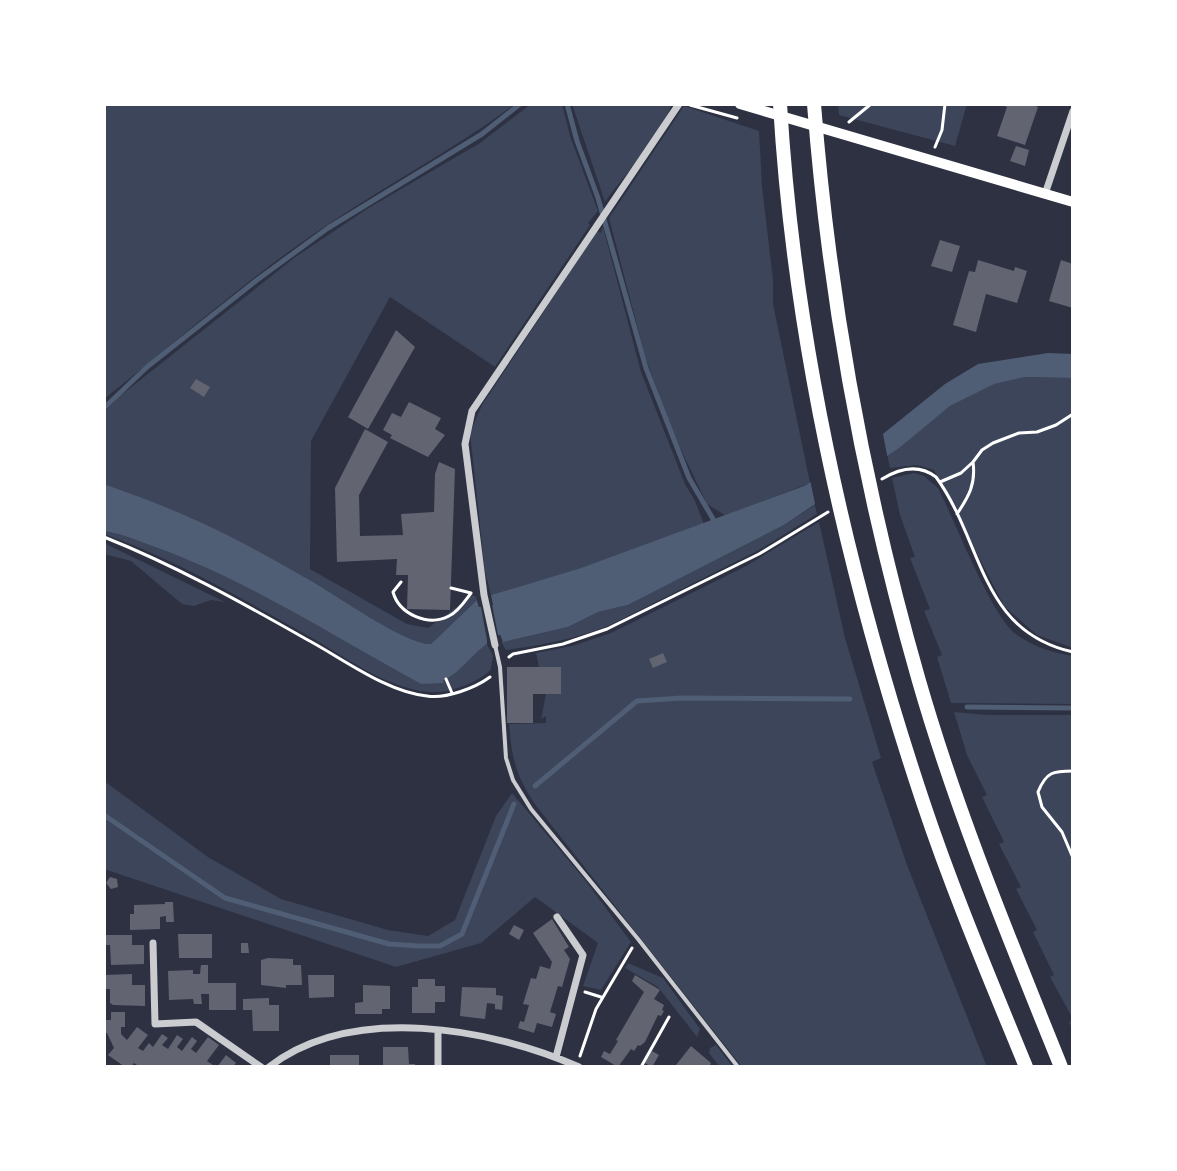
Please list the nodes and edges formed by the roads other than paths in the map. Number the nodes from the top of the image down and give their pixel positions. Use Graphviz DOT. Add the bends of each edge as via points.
graph roads {
  1 [pos="679,104"];
  2 [pos="740,104"];
  3 [pos="780,104"];
  4 [pos="814,104"];
  5 [pos="1073,111"];
  6 [pos="1045,194"];
  7 [pos="1073,202"];
  8 [pos="495,645"];
  9 [pos="557,917"];
  10 [pos="153,943"];
  11 [pos="438,1030"];
  12 [pos="556,1057"];
  13 [pos="261,1067"];
  14 [pos="269,1067"];
  15 [pos="438,1067"];
  16 [pos="579,1067"];
  17 [pos="738,1067"];
  18 [pos="1026,1067"];
  19 [pos="1061,1067"];
  1 -- 8 [label="street" via="472,411 465,444"];
  2 -- 6 [label="main road"];
  3 -- 18 [label="highway" via="798,275 836,514 923,802"];
  4 -- 19 [label="highway" via="830,264 872,499 919,681 953,787"];
  5 -- 6 [label="street"];
  6 -- 7 [label="main road"];
  8 -- 17 [label="lane" via="506,758 513,780"];
  9 -- 12 [label="street" via="583,955"];
  10 -- 13 [label="street" via="155,1024 196,1022"];
  11 -- 12 [label="street"];
  11 -- 14 [label="street" via="347,1032"];
  11 -- 15 [label="street"];
  12 -- 16 [label="street"];
}
